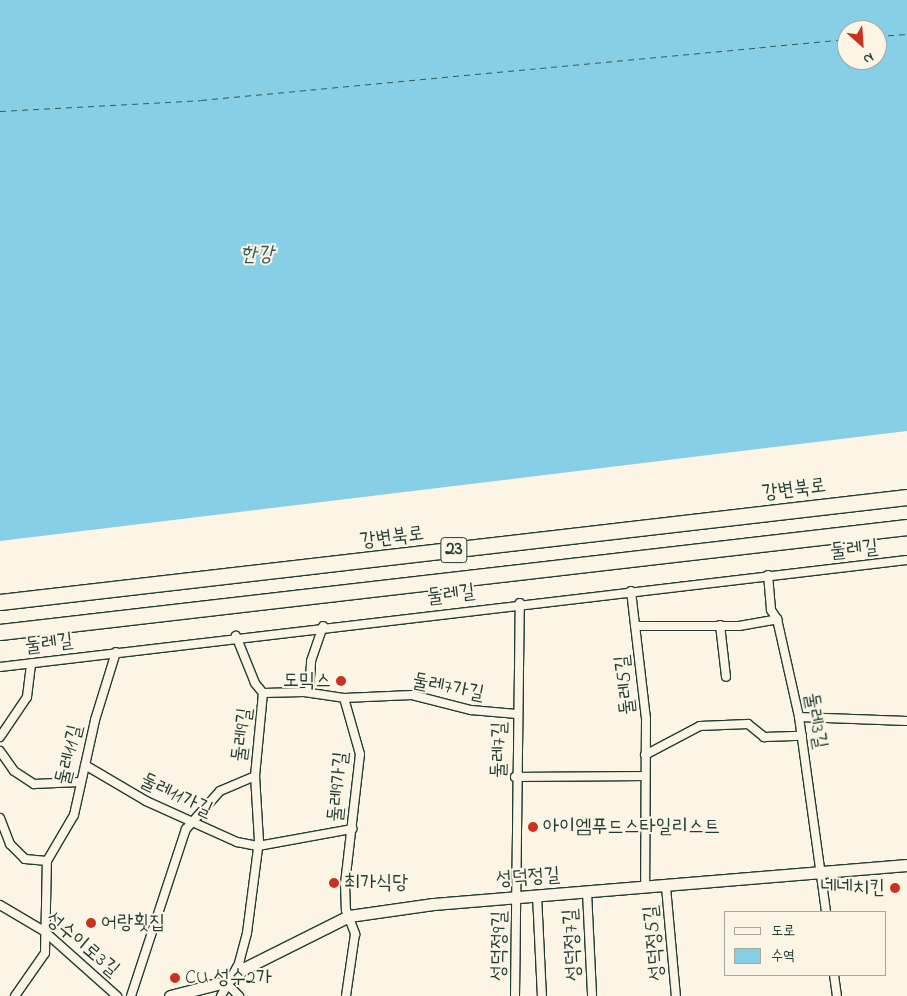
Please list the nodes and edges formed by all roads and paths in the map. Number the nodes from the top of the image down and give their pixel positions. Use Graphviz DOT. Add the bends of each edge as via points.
graph roads {
  1 [pos="907,497"];
  2 [pos="907,528"];
  3 [pos="907,560"];
  4 [pos="768,575"];
  5 [pos="631,591"];
  6 [pos="0,602"];
  7 [pos="520,604"];
  8 [pos="777,619"];
  9 [pos="720,625"];
  10 [pos="323,626"];
  11 [pos="635,626"];
  12 [pos="0,632"];
  13 [pos="236,636"];
  14 [pos="116,652"];
  15 [pos="31,663"];
  16 [pos="0,667"];
  17 [pos="726,677"];
  18 [pos="309,692"];
  19 [pos="263,693"];
  20 [pos="344,698"];
  21 [pos="517,714"];
  22 [pos="799,717"];
  23 [pos="907,721"];
  24 [pos="802,736"];
  25 [pos="0,737"];
  26 [pos="0,751"];
  27 [pos="645,754"];
  28 [pos="85,765"];
  29 [pos="255,776"];
  30 [pos="644,776"];
  31 [pos="516,777"];
  32 [pos="80,782"];
  33 [pos="0,818"];
  34 [pos="190,822"];
  35 [pos="352,830"];
  36 [pos="258,846"];
  37 [pos="46,861"];
  38 [pos="907,865"];
  39 [pos="821,875"];
  40 [pos="666,887"];
  41 [pos="645,888"];
  42 [pos="587,892"];
  43 [pos="537,895"];
  44 [pos="517,897"];
  45 [pos="0,905"];
  46 [pos="826,911"];
  47 [pos="349,916"];
  48 [pos="44,931"];
  49 [pos="834,976"];
  50 [pos="225,982"];
  51 [pos="15,996"];
  52 [pos="118,996"];
  53 [pos="131,996"];
  54 [pos="170,996"];
  55 [pos="220,996"];
  56 [pos="239,996"];
  57 [pos="346,996"];
  58 [pos="516,996"];
  59 [pos="542,996"];
  60 [pos="592,996"];
  61 [pos="676,996"];
  62 [pos="837,996"];
  1 -- 6 [label="highway, 강변북로 / 23"];
  2 -- 12 [label="highway, 23"];
  3 -- 4 [label="street, 둘레길"];
  4 -- 5 [label="street, 둘레길"];
  4 -- 8 [label="street, 둘레3길" via="771,610"];
  5 -- 7 [label="street, 둘레길"];
  5 -- 11 [label="street, 둘레5길"];
  7 -- 10 [label="street, 둘레길"];
  7 -- 21 [label="street, 둘레7길"];
  8 -- 9 [label="street" via="757,624"];
  8 -- 22 [label="street, 둘레3길"];
  9 -- 11 [label="street"];
  9 -- 17 [label="street"];
  10 -- 13 [label="street, 둘레길"];
  10 -- 18 [label="street" via="311,661"];
  11 -- 27 [label="street, 둘레5길" via="646,720"];
  13 -- 14 [label="street, 둘레길"];
  13 -- 19 [label="street, 둘레9길" via="254,683"];
  14 -- 15 [label="street, 둘레길"];
  14 -- 28 [label="street, 둘레11길"];
  15 -- 16 [label="street, 둘레길"];
  15 -- 25 [label="street" via="27,697"];
  18 -- 19 [label="street"];
  18 -- 20 [label="street"];
  19 -- 29 [label="street, 둘레9길"];
  20 -- 21 [label="street, 둘레7가길" via="412,695 471,710"];
  20 -- 35 [label="street, 둘레9가길" via="360,748"];
  21 -- 31 [label="street, 둘레7길"];
  22 -- 23 [label="street"];
  22 -- 24 [label="street, 둘레3길"];
  24 -- 27 [label="street" via="764,737 748,724 700,726"];
  24 -- 39 [label="street, 둘레3길"];
  26 -- 32 [label="street" via="14,771 34,784"];
  27 -- 30 [label="street, 둘레5길"];
  28 -- 32 [label="street, 둘레11길"];
  28 -- 34 [label="street, 둘레11가길" via="146,801"];
  29 -- 34 [label="street" via="220,791"];
  29 -- 36 [label="street, 둘레9길"];
  30 -- 31 [label="street"];
  30 -- 41 [label="street, 둘레5길"];
  31 -- 44 [label="street, 둘레7길"];
  32 -- 37 [label="street, 둘레11길" via="74,815"];
  33 -- 37 [label="street" via="10,844 25,859"];
  34 -- 36 [label="street, 둘레11가길" via="238,842"];
  34 -- 53 [label="street"];
  35 -- 36 [label="street"];
  35 -- 47 [label="street, 둘레9가길" via="345,884"];
  36 -- 50 [label="street, 둘레9길" via="247,933 239,963"];
  37 -- 48 [label="street, 둘레11길"];
  38 -- 39 [label="street, 성덕정길"];
  39 -- 40 [label="street, 성덕정길"];
  39 -- 46 [label="street, 둘레3길"];
  40 -- 41 [label="street, 성덕정길"];
  40 -- 61 [label="street, 성덕정5길"];
  41 -- 42 [label="street, 성덕정길"];
  42 -- 43 [label="street, 성덕정길"];
  42 -- 60 [label="street, 성덕정7길"];
  43 -- 44 [label="street, 성덕정길"];
  43 -- 59 [label="street, 성덕정7길"];
  44 -- 47 [label="street, 성덕정길"];
  44 -- 58 [label="street, 성덕정9길"];
  45 -- 48 [label="street, 성수이로3길"];
  47 -- 50 [label="street, 성덕정길" via="243,969"];
  47 -- 57 [label="street, 둘레9가길" via="355,937"];
  48 -- 51 [label="street, 둘레11길" via="45,953"];
  48 -- 52 [label="street, 성수이로3길"];
  49 -- 62 [label="street"];
  50 -- 54 [label="street, 성덕정길"];
  50 -- 55 [label="street, 둘레9길"];
  50 -- 56 [label="street"];
}
